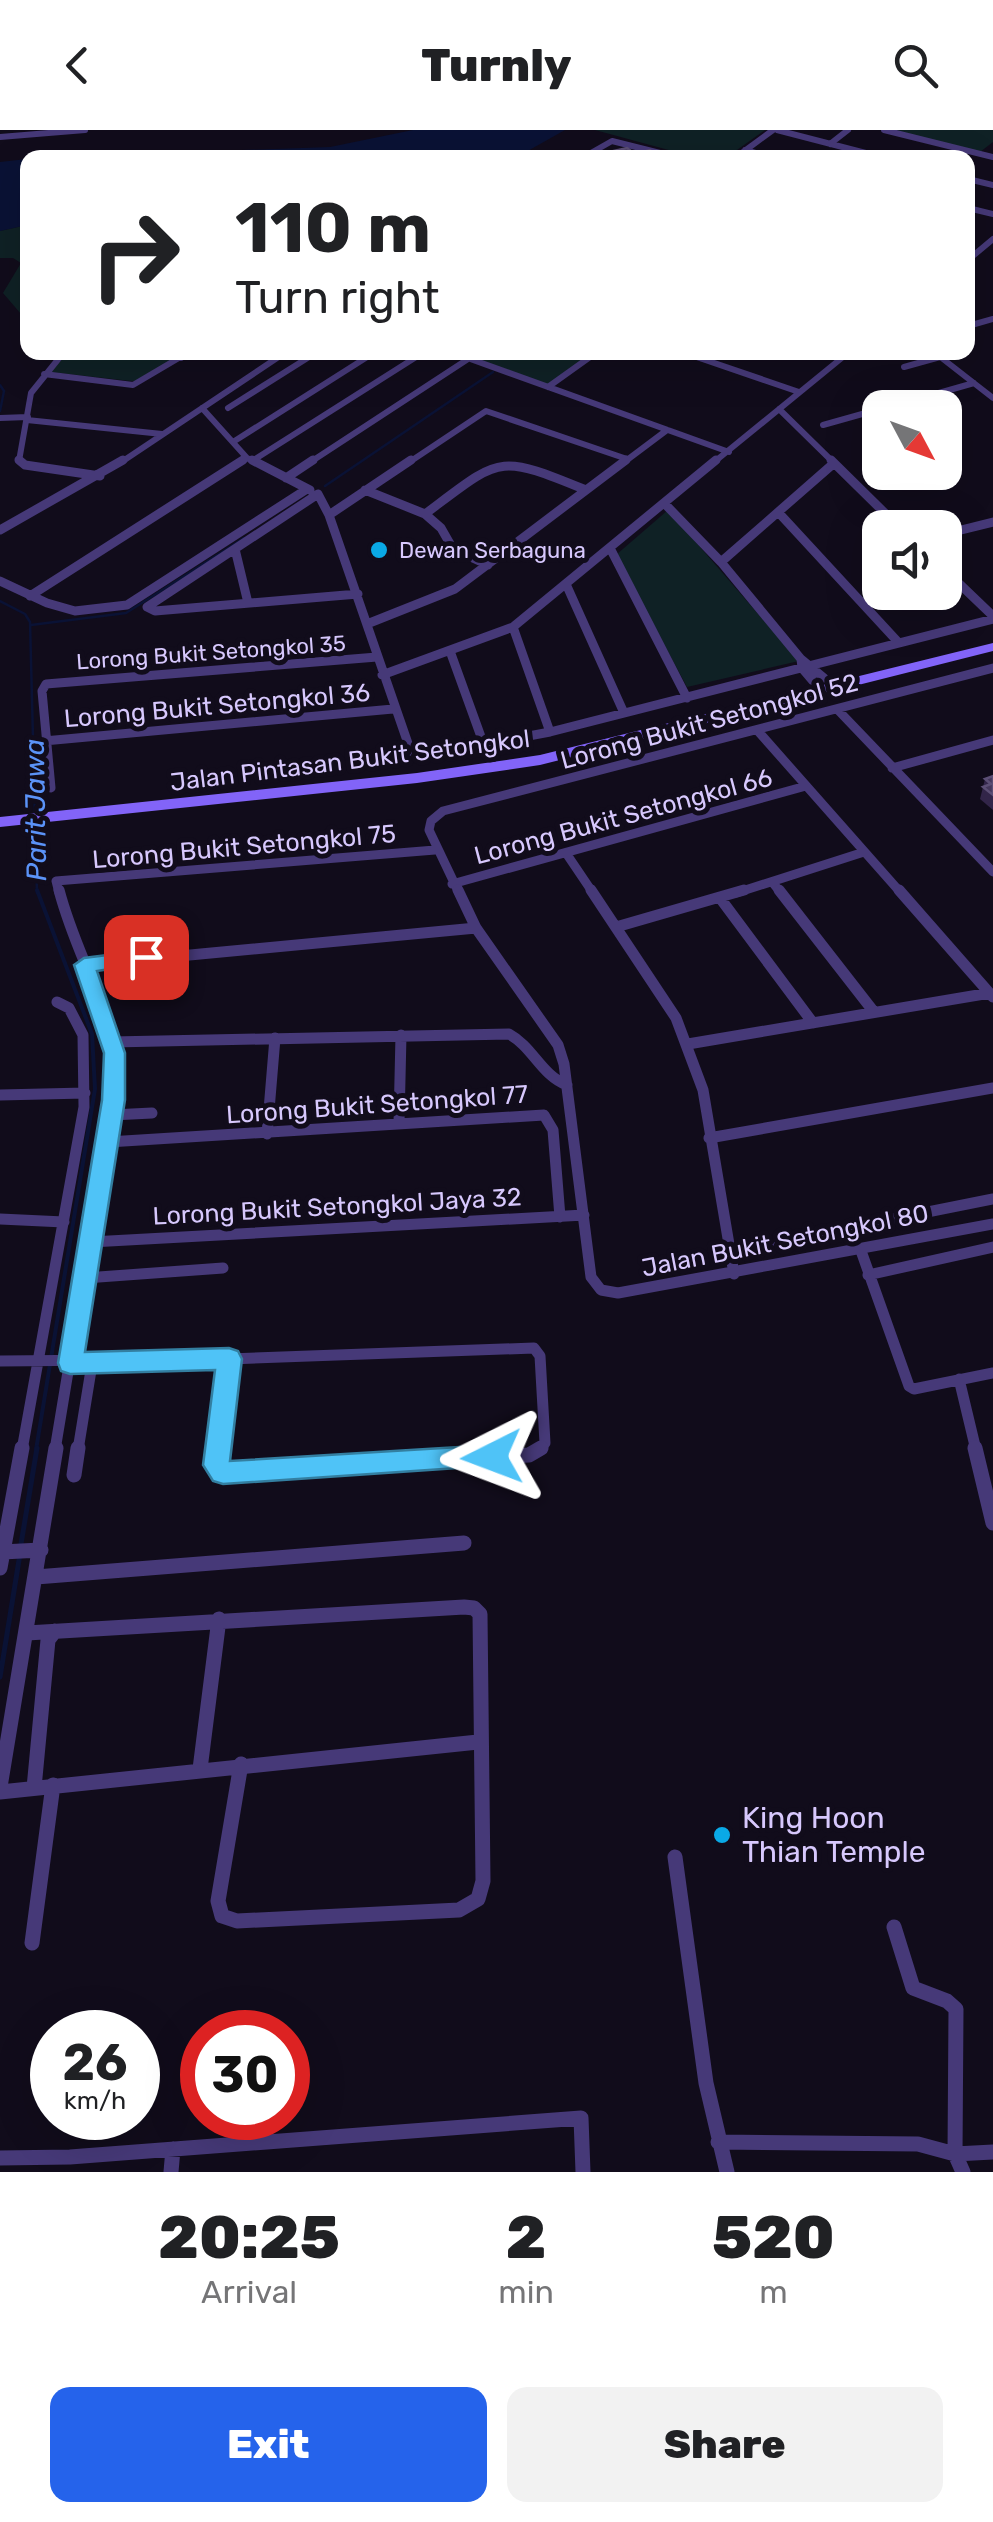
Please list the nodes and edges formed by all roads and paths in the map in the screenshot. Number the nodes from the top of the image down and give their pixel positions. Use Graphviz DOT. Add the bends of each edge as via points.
graph roads {
  1 [pos="85,130"];
  2 [pos="775,130"];
  3 [pos="848,130"];
  4 [pos="884,130"];
  5 [pos="0,138"];
  6 [pos="830,144"];
  7 [pos="993,149"];
  8 [pos="596,150"];
  9 [pos="648,150"];
  10 [pos="745,150"];
  11 [pos="854,150"];
  12 [pos="965,150"];
  13 [pos="989,156"];
  14 [pos="57,360"];
  15 [pos="177,360"];
  16 [pos="274,360"];
  17 [pos="304,360"];
  18 [pos="362,360"];
  19 [pos="411,360"];
  20 [pos="465,360"];
  21 [pos="474,360"];
  22 [pos="586,360"];
  23 [pos="705,360"];
  24 [pos="839,360"];
  25 [pos="923,360"];
  26 [pos="944,360"];
  27 [pos="904,367"];
  28 [pos="44,374"];
  29 [pos="974,383"];
  30 [pos="548,387"];
  31 [pos="949,390"];
  32 [pos="988,390"];
  33 [pos="799,392"];
  34 [pos="993,398"];
  35 [pos="202,408"];
  36 [pos="228,408"];
  37 [pos="779,409"];
  38 [pos="862,414"];
  39 [pos="0,418"];
  40 [pos="26,418"];
  41 [pos="823,425"];
  42 [pos="666,430"];
  43 [pos="162,434"];
  44 [pos="232,442"];
  45 [pos="728,452"];
  46 [pos="250,459"];
  47 [pos="627,459"];
  48 [pos="833,464"];
  49 [pos="100,476"];
  50 [pos="286,478"];
  51 [pos="307,488"];
  52 [pos="365,490"];
  53 [pos="586,490"];
  54 [pos="318,494"];
  55 [pos="664,503"];
  56 [pos="881,510"];
  57 [pos="778,512"];
  58 [pos="425,514"];
  59 [pos="330,515"];
  60 [pos="993,522"];
  61 [pos="0,530"];
  62 [pos="962,530"];
  63 [pos="610,548"];
  64 [pos="236,549"];
  65 [pos="721,562"];
  66 [pos="488,566"];
  67 [pos="0,582"];
  68 [pos="566,584"];
  69 [pos="962,587"];
  70 [pos="358,594"];
  71 [pos="30,596"];
  72 [pos="248,603"];
  73 [pos="993,618"];
  74 [pos="367,624"];
  75 [pos="513,627"];
  76 [pos="993,637"];
  77 [pos="898,642"];
  78 [pos="993,646"];
  79 [pos="450,651"];
  80 [pos="377,657"];
  81 [pos="993,668"];
  82 [pos="810,670"];
  83 [pos="382,675"];
  84 [pos="687,698"];
  85 [pos="392,709"];
  86 [pos="837,709"];
  87 [pos="624,713"];
  88 [pos="757,730"];
  89 [pos="550,732"];
  90 [pos="993,740"];
  91 [pos="44,741"];
  92 [pos="980,743"];
  93 [pos="484,745"];
  94 [pos="443,752"];
  95 [pos="412,754"];
  96 [pos="993,755"];
  97 [pos="892,768"];
  98 [pos="806,786"];
  99 [pos="51,788"];
  100 [pos="0,810"];
  101 [pos="48,811"];
  102 [pos="18,814"];
  103 [pos="0,822"];
  104 [pos="435,850"];
  105 [pos="864,852"];
  106 [pos="566,854"];
  107 [pos="992,871"];
  108 [pos="772,882"];
  109 [pos="452,884"];
  110 [pos="720,898"];
  111 [pos="616,926"];
  112 [pos="476,928"];
  113 [pos="84,965"];
  114 [pos="992,995"];
  115 [pos="57,1002"];
  116 [pos="874,1012"];
  117 [pos="813,1023"];
  118 [pos="401,1035"];
  119 [pos="275,1038"];
  120 [pos="112,1042"];
  121 [pos="688,1044"];
  122 [pos="566,1086"];
  123 [pos="993,1088"];
  124 [pos="84,1093"];
  125 [pos="0,1095"];
  126 [pos="152,1113"];
  127 [pos="112,1115"];
  128 [pos="399,1122"];
  129 [pos="268,1134"];
  130 [pos="709,1138"];
  131 [pos="108,1142"];
  132 [pos="993,1199"];
  133 [pos="584,1215"];
  134 [pos="560,1216"];
  135 [pos="0,1219"];
  136 [pos="64,1222"];
  137 [pos="993,1224"];
  138 [pos="91,1242"];
  139 [pos="993,1247"];
  140 [pos="860,1248"];
  141 [pos="732,1251"];
  142 [pos="223,1268"];
  143 [pos="734,1274"];
  144 [pos="868,1275"];
  145 [pos="86,1278"];
  146 [pos="229,1359"];
  147 [pos="0,1361"];
  148 [pos="43,1363"];
  149 [pos="66,1363"];
  150 [pos="92,1364"];
  151 [pos="993,1373"];
  152 [pos="959,1379"];
  153 [pos="74,1474"];
  154 [pos="993,1523"];
  155 [pos="464,1543"];
  156 [pos="34,1550"];
  157 [pos="1,1560"];
  158 [pos="36,1578"];
  159 [pos="218,1619"];
  160 [pos="55,1631"];
  161 [pos="27,1633"];
  162 [pos="478,1742"];
  163 [pos="240,1764"];
  164 [pos="200,1769"];
  165 [pos="53,1786"];
  166 [pos="34,1788"];
  167 [pos="0,1790"];
  168 [pos="675,1857"];
  169 [pos="894,1926"];
  170 [pos="32,1943"];
  171 [pos="718,2142"];
  172 [pos="174,2149"];
  173 [pos="993,2152"];
  174 [pos="955,2154"];
  175 [pos="0,2158"];
  176 [pos="171,2172"];
  177 [pos="583,2172"];
  178 [pos="726,2172"];
  179 [pos="963,2172"];
  1 -- 5 [label="street"];
  2 -- 6 [label="street"];
  2 -- 10 [label="street"];
  3 -- 6 [label="street"];
  4 -- 12 [label="street"];
  6 -- 11 [label="street"];
  7 -- 13 [label="street"];
  8 -- 9 [label="street" via="612,141"];
  14 -- 28 [label="street"];
  15 -- 28 [label="street" via="129,385"];
  16 -- 35 [label="street"];
  17 -- 36 [label="street"];
  18 -- 44 [label="street"];
  19 -- 46 [label="street"];
  20 -- 50 [label="street"];
  21 -- 30 [label="street"];
  22 -- 30 [label="street"];
  23 -- 33 [label="street"];
  24 -- 33 [label="street"];
  25 -- 27 [label="street"];
  26 -- 29 [label="street"];
  28 -- 40 [label="street" via="31,392"];
  29 -- 31 [label="street"];
  29 -- 32 [label="street"];
  30 -- 42 [label="street"];
  32 -- 34 [label="street"];
  33 -- 37 [label="street"];
  35 -- 43 [label="street"];
  35 -- 44 [label="street"];
  37 -- 45 [label="street"];
  37 -- 48 [label="street"];
  38 -- 41 [label="street"];
  39 -- 40 [label="street"];
  40 -- 43 [label="street"];
  40 -- 49 [label="street" via="19,461 24,465"];
  42 -- 45 [label="street"];
  42 -- 47 [label="street"];
  43 -- 49 [label="street"];
  44 -- 46 [label="street"];
  45 -- 55 [label="street"];
  46 -- 50 [label="street"];
  46 -- 71 [label="street"];
  47 -- 52 [label="street" via="486,410"];
  47 -- 53 [label="street"];
  48 -- 56 [label="street"];
  48 -- 57 [label="street"];
  49 -- 61 [label="street"];
  50 -- 51 [label="street"];
  51 -- 54 [label="street"];
  51 -- 71 [label="street" via="127,605 64,612"];
  52 -- 58 [label="street"];
  52 -- 59 [label="street"];
  53 -- 58 [label="street" via="503,464"];
  53 -- 66 [label="street"];
  54 -- 59 [label="street"];
  54 -- 64 [label="street"];
  55 -- 63 [label="street"];
  55 -- 65 [label="street"];
  57 -- 65 [label="street"];
  57 -- 77 [label="street"];
  58 -- 66 [label="street" via="453,549"];
  59 -- 70 [label="street"];
  60 -- 62 [label="street"];
  63 -- 68 [label="street"];
  63 -- 84 [label="street"];
  64 -- 72 [label="street"];
  64 -- 72 [label="street" via="147,607"];
  65 -- 82 [label="street"];
  66 -- 74 [label="street" via="434,600"];
  67 -- 71 [label="street"];
  68 -- 75 [label="street"];
  68 -- 87 [label="street"];
  69 -- 73 [label="street"];
  70 -- 72 [label="street"];
  70 -- 74 [label="street"];
  73 -- 77 [label="street"];
  74 -- 80 [label="street"];
  75 -- 79 [label="street"];
  75 -- 89 [label="street"];
  76 -- 82 [label="main road, Jalan Pintasan Bukit Setongkol"];
  77 -- 82 [label="street"];
  78 -- 101 [label="main road, Jalan Pintasan Bukit Setongkol" via="540,760 417,778"];
  79 -- 83 [label="street"];
  79 -- 93 [label="street"];
  80 -- 83 [label="street"];
  80 -- 91 [label="street, Lorong Bukit Setongkol 35" via="46,684"];
  81 -- 86 [label="street, Lorong Bukit Setongkol 52"];
  82 -- 84 [label="street"];
  82 -- 101 [label="main road, Jalan Pintasan Bukit Setongkol" via="537,751"];
  83 -- 85 [label="street"];
  84 -- 87 [label="street"];
  85 -- 91 [label="street, Lorong Bukit Setongkol 36"];
  85 -- 95 [label="street"];
  86 -- 88 [label="street, Lorong Bukit Setongkol 52"];
  86 -- 97 [label="street"];
  87 -- 89 [label="street"];
  88 -- 98 [label="street"];
  88 -- 104 [label="street, Lorong Bukit Setongkol 52" via="436,815 429,830"];
  89 -- 93 [label="street"];
  90 -- 92 [label="street"];
  91 -- 99 [label="street"];
  92 -- 96 [label="street"];
  92 -- 97 [label="street"];
  93 -- 94 [label="street"];
  97 -- 107 [label="street"];
  98 -- 105 [label="street"];
  98 -- 106 [label="street, Lorong Bukit Setongkol 66"];
  100 -- 102 [label="main road, Jalan Pintasan Bukit Setongkol"];
  101 -- 102 [label="main road, Jalan Pintasan Bukit Setongkol"];
  102 -- 103 [label="main road, Jalan Pintasan Bukit Setongkol"];
  104 -- 109 [label="street"];
  104 -- 113 [label="street, Lorong Bukit Setongkol 75" via="56,882"];
  105 -- 108 [label="street"];
  105 -- 114 [label="street"];
  106 -- 109 [label="street, Lorong Bukit Setongkol 66"];
  106 -- 111 [label="street"];
  108 -- 110 [label="street"];
  108 -- 116 [label="street"];
  109 -- 112 [label="street"];
  110 -- 111 [label="street"];
  110 -- 117 [label="street"];
  111 -- 121 [label="street"];
  112 -- 113 [label="street"];
  112 -- 122 [label="street" via="553,1036"];
  113 -- 120 [label="street"];
  114 -- 116 [label="street"];
  115 -- 124 [label="street" via="71,1008 80,1026"];
  116 -- 117 [label="street"];
  117 -- 121 [label="street"];
  118 -- 119 [label="street"];
  118 -- 122 [label="street" via="509,1034 524,1042 548,1078"];
  118 -- 128 [label="street"];
  119 -- 120 [label="street"];
  119 -- 129 [label="street"];
  120 -- 127 [label="street"];
  121 -- 130 [label="street"];
  122 -- 133 [label="street"];
  123 -- 130 [label="street"];
  124 -- 125 [label="street"];
  124 -- 136 [label="street"];
  126 -- 127 [label="street"];
  127 -- 131 [label="street"];
  128 -- 129 [label="street, Lorong Bukit Setongkol 77"];
  128 -- 134 [label="street, Lorong Bukit Setongkol 77" via="544,1115 553,1130"];
  129 -- 131 [label="street, Lorong Bukit Setongkol 77"];
  130 -- 141 [label="street"];
  131 -- 138 [label="street"];
  132 -- 141 [label="street"];
  133 -- 134 [label="street, Lorong Bukit Setongkol Jaya 32"];
  133 -- 143 [label="street, Jalan Bukit Setongkol 80" via="592,1277 601,1290 618,1294"];
  134 -- 138 [label="street, Lorong Bukit Setongkol Jaya 32"];
  135 -- 136 [label="street"];
  136 -- 148 [label="street"];
  137 -- 140 [label="street, Jalan Bukit Setongkol 80"];
  138 -- 145 [label="street"];
  139 -- 144 [label="street"];
  140 -- 143 [label="street, Jalan Bukit Setongkol 80"];
  140 -- 144 [label="street"];
  141 -- 143 [label="street"];
  142 -- 145 [label="street"];
  144 -- 152 [label="street" via="910,1386"];
  145 -- 149 [label="street"];
  146 -- 146 [label="street" via="519,1346 538,1351 545,1438 538,1452 223,1473 218,1469"];
  146 -- 150 [label="street"];
  147 -- 148 [label="street"];
  148 -- 149 [label="street"];
  148 -- 157 [label="street"];
  149 -- 150 [label="street"];
  149 -- 156 [label="street"];
  150 -- 153 [label="street"];
  151 -- 152 [label="street"];
  152 -- 154 [label="street"];
  155 -- 158 [label="street"];
  156 -- 157 [label="street"];
  156 -- 158 [label="street"];
  158 -- 161 [label="street"];
  159 -- 160 [label="street"];
  159 -- 162 [label="street" via="474,1608 480,1614"];
  159 -- 164 [label="street"];
  160 -- 161 [label="street"];
  160 -- 166 [label="street" via="48,1640"];
  161 -- 167 [label="street"];
  162 -- 163 [label="street"];
  162 -- 163 [label="street" via="483,1881 478,1899 459,1910 237,1921 222,1916 218,1901"];
  163 -- 164 [label="street"];
  164 -- 165 [label="street"];
  165 -- 166 [label="street"];
  165 -- 170 [label="street"];
  166 -- 167 [label="street"];
  168 -- 171 [label="street"];
  169 -- 174 [label="street" via="913,1988 956,2009"];
  171 -- 174 [label="street" via="918,2144"];
  171 -- 178 [label="street"];
  172 -- 175 [label="street"];
  172 -- 176 [label="street"];
  172 -- 177 [label="street" via="581,2118"];
  173 -- 174 [label="street"];
  174 -- 179 [label="street"];
}
